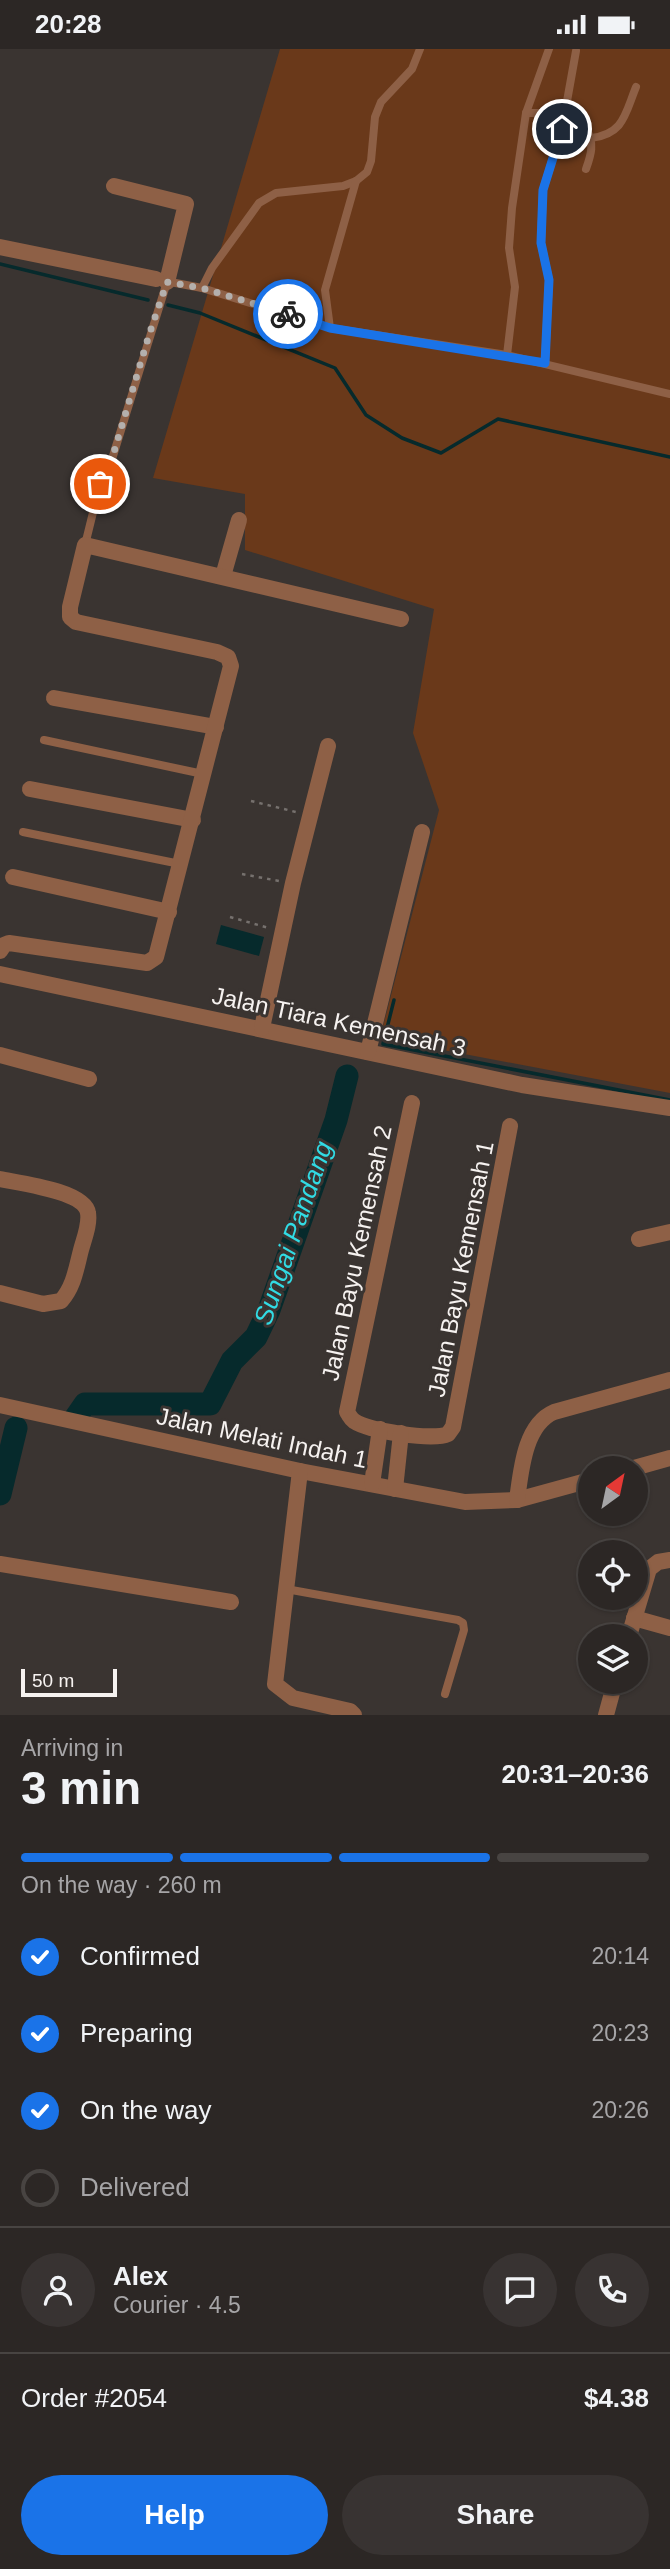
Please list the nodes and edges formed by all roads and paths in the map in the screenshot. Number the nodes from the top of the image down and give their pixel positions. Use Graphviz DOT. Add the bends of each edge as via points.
graph roads {
  1 [pos="421,49"];
  2 [pos="548,49"];
  3 [pos="576,51"];
  4 [pos="636,87"];
  5 [pos="526,114"];
  6 [pos="562,129"];
  7 [pos="591,138"];
  8 [pos="586,169"];
  9 [pos="356,181"];
  10 [pos="114,187"];
  11 [pos="0,247"];
  12 [pos="162,280"];
  13 [pos="202,288"];
  14 [pos="330,328"];
  15 [pos="507,355"];
  16 [pos="545,363"];
  17 [pos="670,394"];
  18 [pos="239,520"];
  19 [pos="85,545"];
  20 [pos="223,576"];
  21 [pos="401,619"];
  22 [pos="54,698"];
  23 [pos="216,727"];
  24 [pos="44,740"];
  25 [pos="328,746"];
  26 [pos="203,774"];
  27 [pos="30,789"];
  28 [pos="251,801"];
  29 [pos="311,816"];
  30 [pos="193,820"];
  31 [pos="23,832"];
  32 [pos="422,832"];
  33 [pos="180,864"];
  34 [pos="242,874"];
  35 [pos="13,877"];
  36 [pos="293,883"];
  37 [pos="169,912"];
  38 [pos="230,917"];
  39 [pos="282,932"];
  40 [pos="0,951"];
  41 [pos="0,974"];
  42 [pos="262,1028"];
  43 [pos="368,1052"];
  44 [pos="0,1055"];
  45 [pos="89,1079"];
  46 [pos="412,1103"];
  47 [pos="670,1108"];
  48 [pos="510,1126"];
  49 [pos="0,1179"];
  50 [pos="670,1232"];
  51 [pos="639,1239"];
  52 [pos="0,1293"];
  53 [pos="670,1380"];
  54 [pos="0,1405"];
  55 [pos="380,1429"];
  56 [pos="401,1433"];
  57 [pos="670,1458"];
  58 [pos="648,1464"];
  59 [pos="300,1471"];
  60 [pos="578,1483"];
  61 [pos="372,1484"];
  62 [pos="395,1489"];
  63 [pos="517,1500"];
  64 [pos="670,1560"];
  65 [pos="0,1564"];
  66 [pos="286,1589"];
  67 [pos="231,1602"];
  68 [pos="634,1618"];
  69 [pos="632,1624"];
  70 [pos="670,1628"];
  71 [pos="445,1693"];
  72 [pos="612,1694"];
  73 [pos="354,1715"];
  74 [pos="607,1715"];
  1 -- 9 [label="lane" via="412,69 381,102 371,161"];
  2 -- 5 [label="lane"];
  3 -- 6 [label="lane"];
  4 -- 7 [label="lane" via="615,131"];
  5 -- 6 [label="lane" via="552,116"];
  5 -- 15 [label="lane" via="512,208 509,248 515,287"];
  6 -- 7 [label="lane" via="581,126"];
  6 -- 16 [label="lane" via="543,190 541,243 549,280"];
  7 -- 8 [label="lane"];
  9 -- 13 [label="lane" via="276,193 259,203"];
  9 -- 14 [label="lane" via="325,290"];
  10 -- 12 [label="street" via="186,204"];
  11 -- 12 [label="street"];
  12 -- 13 [label="lane"];
  12 -- 19 [label="lane"];
  13 -- 14 [label="lane"];
  14 -- 15 [label="lane"];
  15 -- 16 [label="lane"];
  16 -- 17 [label="lane"];
  18 -- 20 [label="street"];
  19 -- 20 [label="street"];
  19 -- 23 [label="street" via="70,617 228,657 231,666"];
  20 -- 21 [label="street"];
  22 -- 23 [label="street"];
  23 -- 26 [label="street"];
  24 -- 26 [label="lane"];
  25 -- 29 [label="street"];
  26 -- 30 [label="street"];
  27 -- 30 [label="street"];
  28 -- 29 [label="path"];
  29 -- 36 [label="street"];
  30 -- 33 [label="street"];
  31 -- 33 [label="lane"];
  32 -- 43 [label="street"];
  33 -- 37 [label="street"];
  34 -- 36 [label="path"];
  35 -- 37 [label="street"];
  36 -- 39 [label="street"];
  37 -- 40 [label="street" via="156,957 147,963 9,943"];
  38 -- 39 [label="path"];
  39 -- 42 [label="street"];
  41 -- 42 [label="street, Jalan Tiara Kemensah 3"];
  42 -- 43 [label="street, Jalan Tiara Kemensah 3"];
  43 -- 47 [label="street, Jalan Tiara Kemensah 3"];
  44 -- 45 [label="street"];
  46 -- 55 [label="street, Jalan Bayu Kemensah 2" via="347,1412 355,1421"];
  48 -- 56 [label="street, Jalan Bayu Kemensah 1" via="455,1420 442,1437"];
  49 -- 52 [label="street" via="70,1195 88,1212 72,1286 61,1301 43,1304"];
  50 -- 51 [label="street"];
  53 -- 63 [label="street" via="554,1412 541,1420 525,1455"];
  54 -- 59 [label="street, Jalan Melati Indah 1"];
  55 -- 56 [label="street"];
  55 -- 61 [label="street"];
  56 -- 62 [label="street"];
  57 -- 58 [label="street"];
  59 -- 61 [label="street, Jalan Melati Indah 1"];
  59 -- 66 [label="street"];
  60 -- 63 [label="street, Jalan Melati Indah 1"];
  61 -- 62 [label="street, Jalan Melati Indah 1"];
  62 -- 63 [label="street, Jalan Melati Indah 1" via="465,1502"];
  64 -- 68 [label="street" via="649,1569"];
  65 -- 67 [label="street"];
  66 -- 71 [label="lane" via="463,1623"];
  66 -- 73 [label="street" via="275,1683 293,1697"];
  68 -- 69 [label="street"];
  68 -- 70 [label="street"];
  72 -- 74 [label="street"];
}
